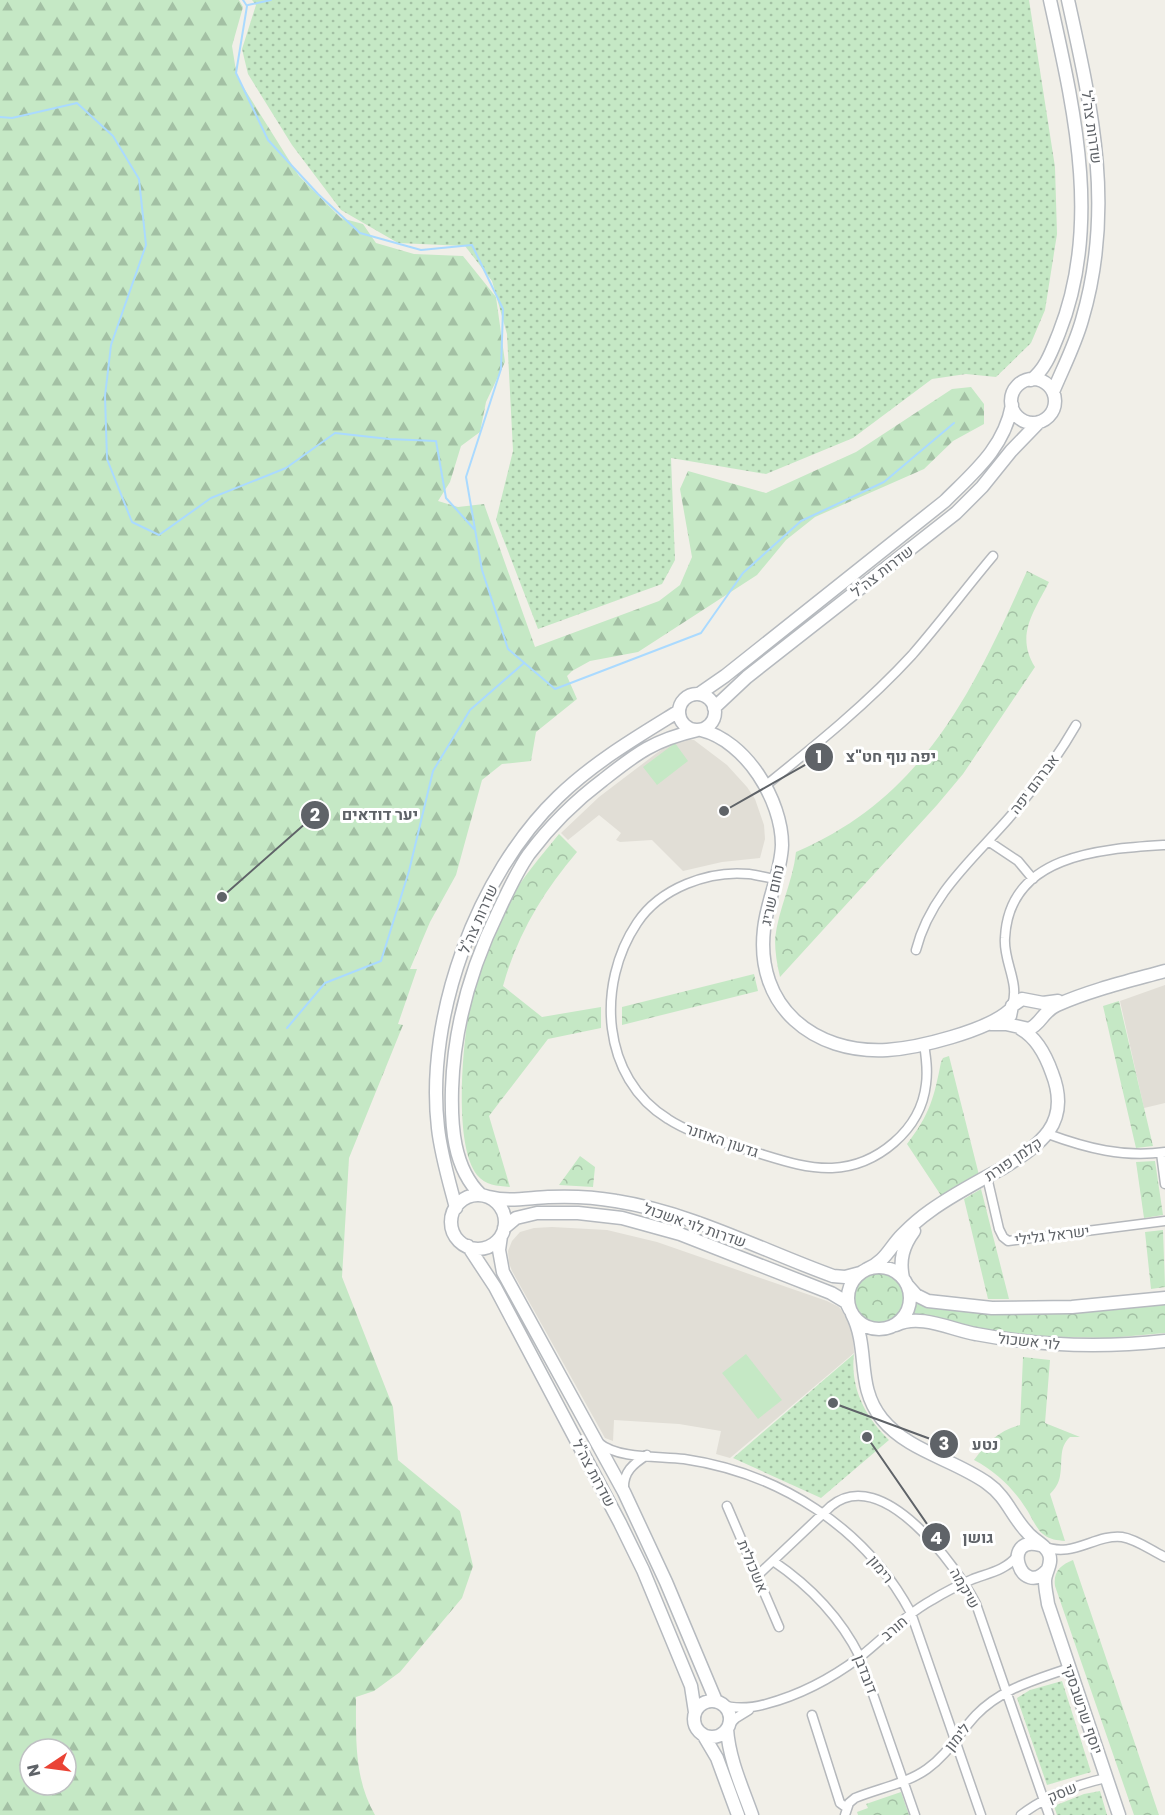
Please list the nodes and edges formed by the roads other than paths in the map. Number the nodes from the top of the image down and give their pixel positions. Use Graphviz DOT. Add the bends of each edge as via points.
graph roads {
  1 [pos="1050,0"];
  2 [pos="1068,0"];
  3 [pos="1031,380"];
  4 [pos="1053,392"];
  5 [pos="1012,405"];
  6 [pos="1039,423"];
  7 [pos="993,555"];
  8 [pos="699,694"];
  9 [pos="715,710"];
  10 [pos="679,711"];
  11 [pos="1076,725"];
  12 [pos="700,730"];
  13 [pos="735,748"];
  14 [pos="765,786"];
  15 [pos="988,841"];
  16 [pos="1165,845"];
  17 [pos="775,879"];
  18 [pos="1033,879"];
  19 [pos="916,950"];
  20 [pos="1165,971"];
  21 [pos="1012,978"];
  22 [pos="1031,1000"];
  23 [pos="1069,1000"];
  24 [pos="1011,1008"];
  25 [pos="1040,1019"];
  26 [pos="990,1024"];
  27 [pos="1019,1028"];
  28 [pos="924,1044"];
  29 [pos="1044,1053"];
  30 [pos="1048,1134"];
  31 [pos="1163,1153"];
  32 [pos="987,1177"];
  33 [pos="1165,1184"];
  34 [pos="485,1196"];
  35 [pos="456,1208"];
  36 [pos="934,1208"];
  37 [pos="1165,1221"];
  38 [pos="502,1232"];
  39 [pos="468,1246"];
  40 [pos="864,1271"];
  41 [pos="906,1282"];
  42 [pos="1165,1298"];
  43 [pos="851,1312"];
  44 [pos="891,1327"];
  45 [pos="1165,1341"];
  46 [pos="862,1363"];
  47 [pos="596,1441"];
  48 [pos="647,1455"];
  49 [pos="626,1497"];
  50 [pos="727,1506"];
  51 [pos="824,1513"];
  52 [pos="1018,1521"];
  53 [pos="1041,1545"];
  54 [pos="1067,1550"];
  55 [pos="1018,1555"];
  56 [pos="1165,1557"];
  57 [pos="773,1561"];
  58 [pos="1049,1567"];
  59 [pos="998,1571"];
  60 [pos="1025,1574"];
  61 [pos="757,1576"];
  62 [pos="965,1583"];
  63 [pos="1048,1604"];
  64 [pos="912,1613"];
  65 [pos="779,1627"];
  66 [pos="860,1657"];
  67 [pos="1069,1668"];
  68 [pos="1006,1691"];
  69 [pos="719,1702"];
  70 [pos="761,1705"];
  71 [pos="695,1712"];
  72 [pos="812,1715"];
  73 [pos="728,1728"];
  74 [pos="704,1736"];
  75 [pos="956,1740"];
  76 [pos="1106,1778"];
  77 [pos="904,1781"];
  78 [pos="1044,1800"];
  79 [pos="846,1811"];
  80 [pos="738,1815"];
  81 [pos="752,1815"];
  82 [pos="915,1815"];
  83 [pos="981,1815"];
  84 [pos="1021,1815"];
  85 [pos="1049,1815"];
  86 [pos="1119,1815"];
  1 -- 3 [label="main road, שדרות צה\"ל" via="1079,158 1081,230 1066,315 1042,369"];
  2 -- 4 [label="main road, שדרות צה\"ל" via="1097,156 1100,214 1087,304"];
  3 -- 4 [label="main road" via="1044,382"];
  3 -- 5 [label="main road" via="1018,386"];
  4 -- 6 [label="main road" via="1053,410"];
  5 -- 6 [label="main road" via="1025,422"];
  5 -- 8 [label="main road, שדרות צה\"ל" via="998,443 945,501"];
  6 -- 9 [label="main road, שדרות צה\"ל" via="948,519 747,677"];
  7 -- 14 [label="street" via="886,681"];
  8 -- 9 [label="main road" via="709,699"];
  8 -- 10 [label="main road" via="685,699"];
  9 -- 12 [label="main road" via="711,724"];
  9 -- 13 [label="main road, נחום שריג" via="720,728"];
  10 -- 12 [label="main road" via="683,724"];
  10 -- 35 [label="main road, שדרות צה\"ל" via="614,751 556,798 508,857 474,923 451,987 437,1065 437,1127"];
  11 -- 15 [label="street, אברהם יפה" via="1034,788"];
  12 -- 13 [label="main road, נחום שריג" via="720,736"];
  12 -- 34 [label="main road, שדרות צה\"ל" via="642,750 567,810 521,866 489,930 463,1004 453,1066 457,1151 464,1175"];
  13 -- 14 [label="main road, נחום שריג"];
  14 -- 17 [label="main road, נחום שריג" via="782,833"];
  15 -- 18 [label="street" via="1018,861"];
  15 -- 19 [label="street, אברהם יפה" via="943,891 924,925"];
  16 -- 18 [label="street" via="1091,852 1068,858"];
  17 -- 28 [label="main road, נחום שריג" via="765,915 763,949 772,992 787,1014 809,1031 846,1046 885,1050"];
  17 -- 28 [label="street, גדעון האוזנר" via="722,875 676,889 641,917 628,937 613,987 612,1032 622,1068 643,1099 683,1128 780,1160 833,1168 878,1154 910,1125 926,1086"];
  18 -- 21 [label="street" via="1021,892 1006,923 1006,959"];
  20 -- 23 [label="main road"];
  21 -- 22 [label="street"];
  21 -- 24 [label="street"];
  22 -- 23 [label="main road"];
  22 -- 24 [label="main road" via="1019,1000"];
  22 -- 25 [label="main road" via="1039,1008"];
  23 -- 25 [label="main road" via="1051,1008"];
  24 -- 26 [label="main road, נחום שריג"];
  24 -- 27 [label="main road" via="1011,1020"];
  25 -- 27 [label="main road" via="1033,1027"];
  25 -- 29 [label="main road, קלמן פורת"];
  26 -- 27 [label="main road, נחום שריג"];
  26 -- 28 [label="main road, נחום שריג"];
  27 -- 29 [label="main road, קלמן פורת"];
  29 -- 30 [label="main road, קלמן פורת" via="1058,1098 1056,1118"];
  30 -- 31 [label="street" via="1083,1147 1121,1153"];
  30 -- 32 [label="main road, קלמן פורת" via="1026,1154"];
  31 -- 33 [label="street"];
  32 -- 36 [label="main road, קלמן פורת"];
  32 -- 37 [label="street, ישראל גלילי" via="999,1229 1008,1241"];
  34 -- 35 [label="main road" via="468,1197"];
  34 -- 38 [label="main road" via="503,1212"];
  34 -- 40 [label="main road, שדרות לוי אשכול" via="511,1201 579,1197 633,1204 684,1218 833,1276"];
  35 -- 39 [label="main road" via="452,1228"];
  36 -- 40 [label="main road, קלמן פורת" via="903,1234 882,1260"];
  36 -- 41 [label="main road, קלמן פורת" via="904,1247 901,1263"];
  38 -- 39 [label="main road" via="484,1248"];
  38 -- 43 [label="main road, שדרות לוי אשכול" via="519,1217 537,1213 585,1213 637,1221 828,1292 843,1300"];
  38 -- 47 [label="main road, שדרות צה\"ל" via="499,1250 503,1272"];
  39 -- 71 [label="main road, שדרות צה\"ל" via="495,1287 625,1532 691,1686"];
  40 -- 41 [label="main road" via="877,1266 887,1268"];
  40 -- 43 [label="main road" via="852,1281 849,1290"];
  41 -- 42 [label="main road, לוי אשכול" via="916,1295 928,1301 992,1308 1072,1308"];
  41 -- 44 [label="main road" via="908,1310"];
  43 -- 44 [label="main road" via="867,1327"];
  43 -- 46 [label="main road" via="860,1336"];
  44 -- 45 [label="main road, לוי אשכול" via="919,1321 1045,1344 1112,1346"];
  44 -- 46 [label="main road" via="870,1342"];
  46 -- 52 [label="main road" via="870,1400 887,1425 916,1446 985,1482 1002,1497"];
  47 -- 48 [label="street, רימון" via="618,1452"];
  47 -- 49 [label="main road, שדרות צה\"ל"];
  48 -- 49 [label="street" via="626,1473"];
  48 -- 51 [label="street, רימון" via="694,1461 751,1476"];
  49 -- 69 [label="main road, שדרות צה\"ל"];
  50 -- 61 [label="street, אשכולית"];
  51 -- 57 [label="street, שיקמה"];
  51 -- 62 [label="street, שיקמה" via="838,1501 854,1495 886,1505 921,1529"];
  51 -- 64 [label="street, רימון" via="877,1562"];
  52 -- 53 [label="main road"];
  52 -- 55 [label="main road"];
  53 -- 54 [label="street"];
  53 -- 55 [label="main road" via="1027,1545"];
  53 -- 58 [label="main road" via="1049,1554"];
  54 -- 56 [label="street" via="1120,1537"];
  54 -- 58 [label="street"];
  55 -- 59 [label="street, חורב"];
  55 -- 60 [label="main road" via="1017,1564"];
  57 -- 61 [label="street, שיקמה"];
  57 -- 66 [label="street, דובדבן" via="822,1602"];
  58 -- 60 [label="main road" via="1040,1576"];
  58 -- 63 [label="main road, יוסף שרשבסקי" via="1045,1581"];
  59 -- 60 [label="street, חורב"];
  59 -- 62 [label="street, חורב"];
  60 -- 63 [label="main road, יוסף שרשבסקי"];
  61 -- 65 [label="street, אשכולית"];
  62 -- 64 [label="street, חורב"];
  62 -- 68 [label="street, שיקמה"];
  63 -- 67 [label="main road, יוסף שרשבסקי"];
  64 -- 66 [label="street, חורב"];
  64 -- 75 [label="street, רימון"];
  66 -- 70 [label="street, חורב" via="810,1688"];
  66 -- 77 [label="street, דובדבן"];
  67 -- 68 [label="street, לימון"];
  67 -- 76 [label="main road, יוסף שרשבסקי"];
  68 -- 75 [label="street, לימון" via="984,1707"];
  68 -- 78 [label="street, שיקמה"];
  69 -- 70 [label="street, חורב" via="738,1708"];
  69 -- 71 [label="main road" via="702,1703"];
  69 -- 73 [label="main road" via="729,1715"];
  70 -- 73 [label="street, חורב" via="742,1713"];
  71 -- 74 [label="main road" via="695,1726"];
  72 -- 79 [label="street"];
  73 -- 74 [label="main road" via="716,1737"];
  73 -- 81 [label="main road" via="728,1747"];
  74 -- 80 [label="main road" via="717,1758"];
  75 -- 77 [label="street, לימון" via="930,1767"];
  75 -- 83 [label="street, רימון"];
  76 -- 78 [label="street, שסק" via="1072,1786"];
  76 -- 86 [label="main road, יוסף שרשבסקי"];
  77 -- 79 [label="street, לימון" via="858,1797"];
  77 -- 82 [label="street, דובדבן"];
  78 -- 84 [label="street, שסק"];
  78 -- 85 [label="street, שיקמה"];
}
